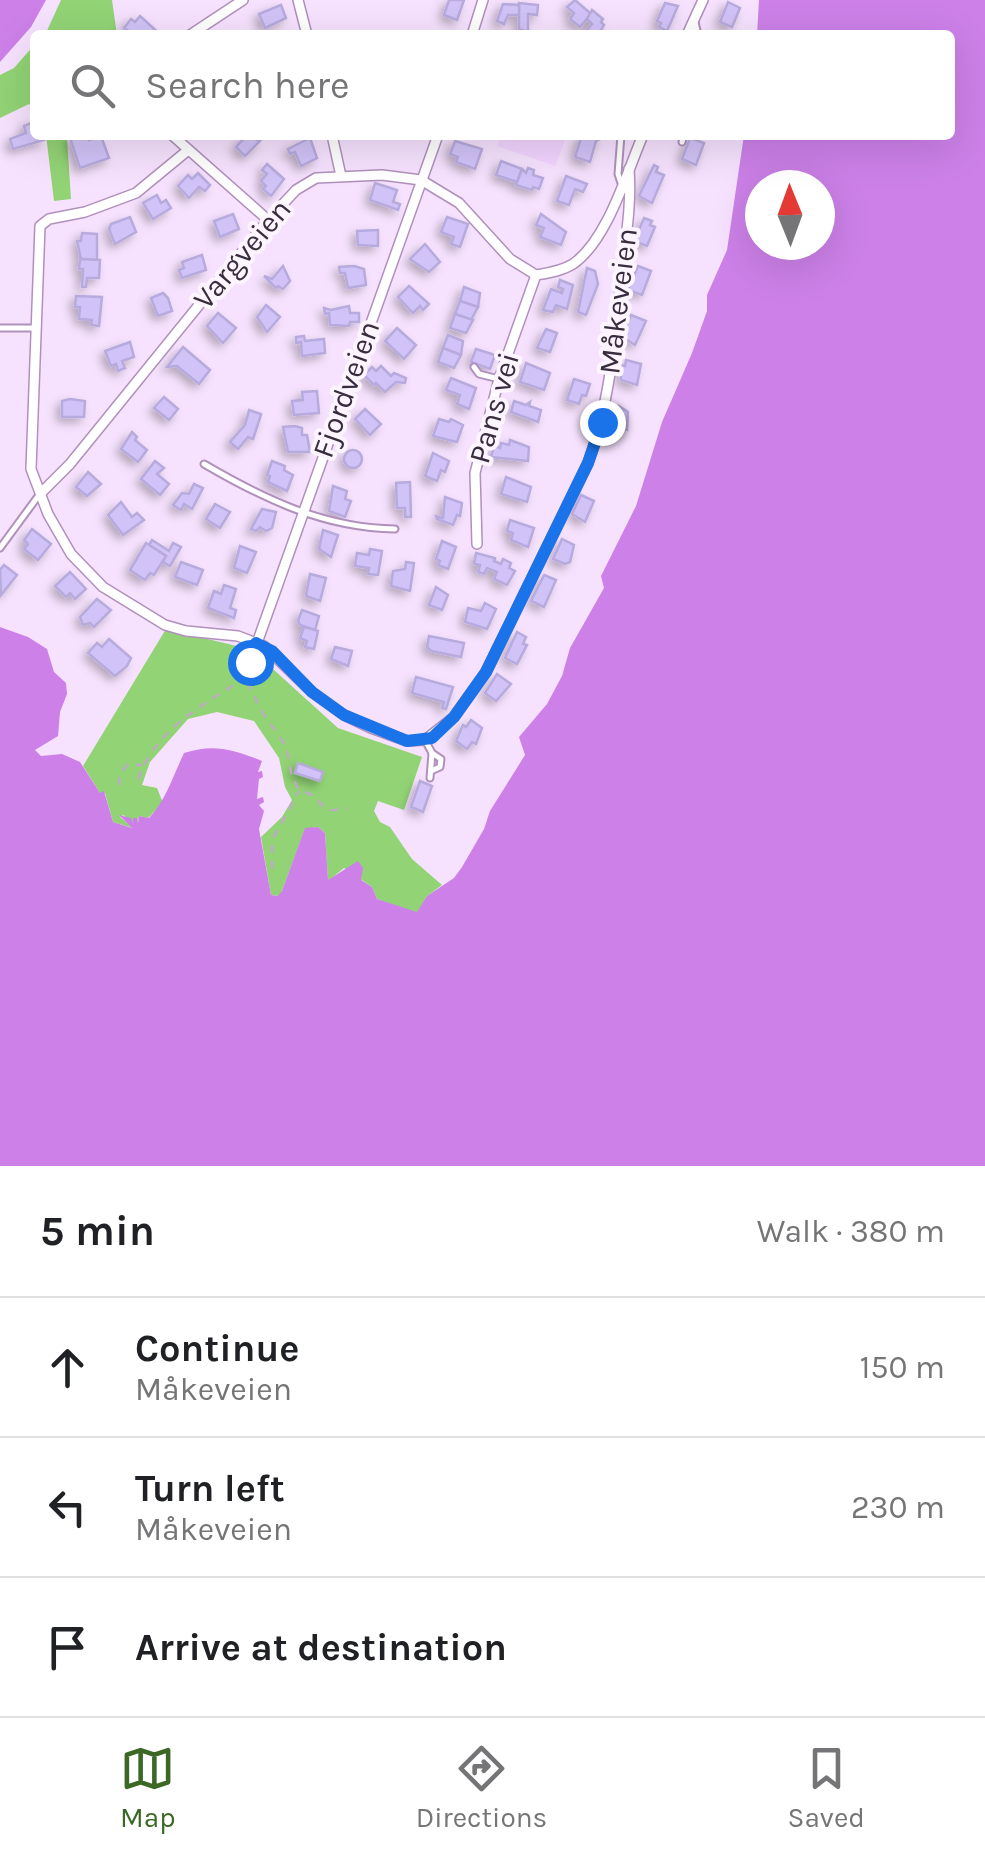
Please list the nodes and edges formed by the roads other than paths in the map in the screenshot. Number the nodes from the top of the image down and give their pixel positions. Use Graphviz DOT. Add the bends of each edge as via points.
graph roads {
  1 [pos="243,0"];
  2 [pos="298,0"];
  3 [pos="483,0"];
  4 [pos="703,0"];
  5 [pos="694,20"];
  6 [pos="198,30"];
  7 [pos="307,30"];
  8 [pos="474,30"];
  9 [pos="689,30"];
  10 [pos="697,30"];
  11 [pos="177,140"];
  12 [pos="333,140"];
  13 [pos="436,140"];
  14 [pos="621,140"];
  15 [pos="641,140"];
  16 [pos="187,151"];
  17 [pos="629,169"];
  18 [pos="340,176"];
  19 [pos="421,180"];
  20 [pos="622,186"];
  21 [pos="268,220"];
  22 [pos="536,275"];
  23 [pos="0,328"];
  24 [pos="35,328"];
  25 [pos="474,367"];
  26 [pos="499,379"];
  27 [pos="204,464"];
  28 [pos="41,492"];
  29 [pos="303,512"];
  30 [pos="395,529"];
  31 [pos="477,544"];
  32 [pos="0,548"];
  33 [pos="256,643"];
  34 [pos="245,678"];
  35 [pos="426,740"];
  36 [pos="430,775"];
  1 -- 6 [label="street"];
  2 -- 7 [label="street"];
  3 -- 8 [label="street"];
  4 -- 5 [label="street"];
  5 -- 9 [label="street"];
  5 -- 10 [label="lane"];
  11 -- 16 [label="street"];
  12 -- 18 [label="street"];
  13 -- 19 [label="street, Fjordveien"];
  14 -- 20 [label="lane"];
  15 -- 17 [label="street"];
  16 -- 21 [label="street"];
  16 -- 24 [label="street" via="136,193 40,226"];
  17 -- 20 [label="street"];
  17 -- 35 [label="street, Måkeveien" via="610,380 598,436 486,672 454,717"];
  18 -- 19 [label="street, Vargveien"];
  18 -- 21 [label="street, Vargveien" via="305,184"];
  19 -- 22 [label="street, Vargveien" via="460,203 510,259"];
  19 -- 29 [label="street, Fjordveien"];
  20 -- 22 [label="street" via="578,260"];
  21 -- 28 [label="street, Vargveien"];
  22 -- 26 [label="street, Pans vei"];
  23 -- 24 [label="lane"];
  24 -- 28 [label="street" via="30,450"];
  25 -- 26 [label="lane"];
  26 -- 31 [label="street, Pans vei" via="475,473"];
  27 -- 29 [label="lane"];
  28 -- 32 [label="lane"];
  28 -- 33 [label="street" via="71,554 103,587 165,625"];
  29 -- 30 [label="lane"];
  29 -- 33 [label="street, Fjordveien"];
  33 -- 34 [label="lane"];
  33 -- 35 [label="street" via="344,715 407,741"];
  35 -- 36 [label="lane"];
}
